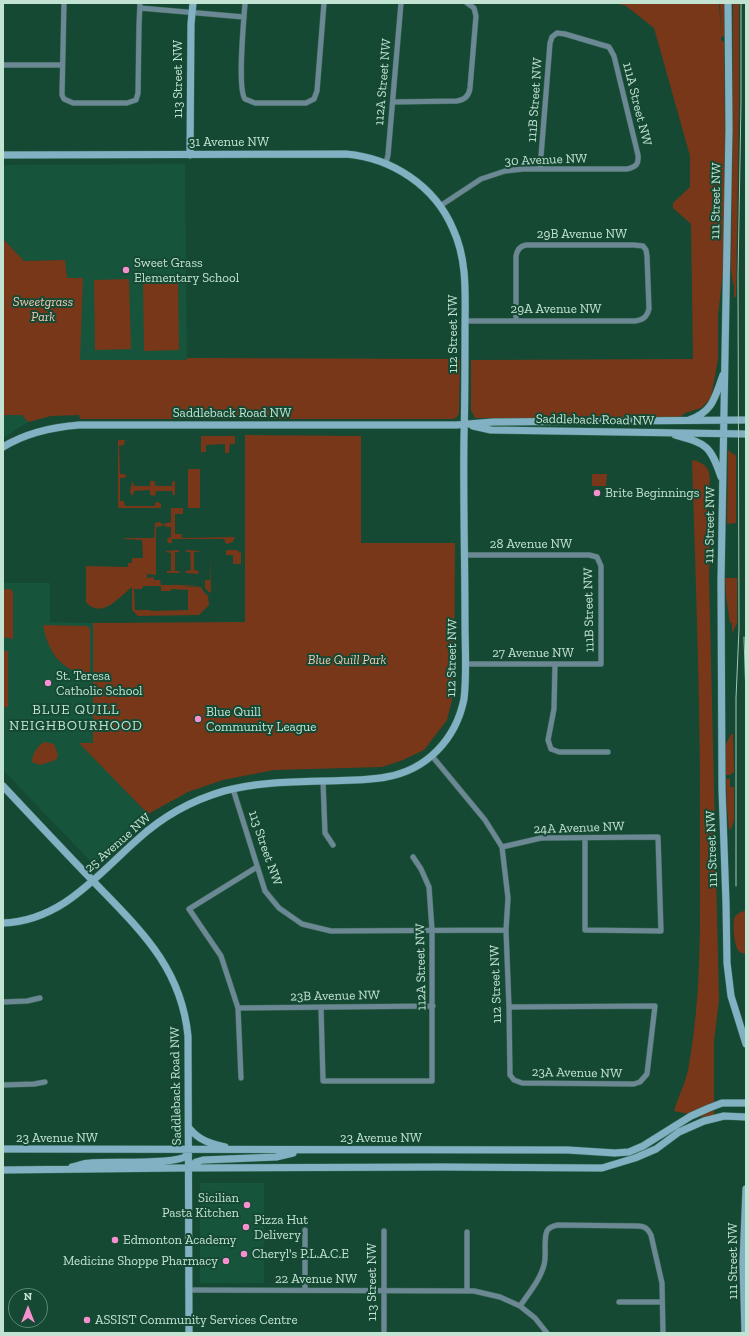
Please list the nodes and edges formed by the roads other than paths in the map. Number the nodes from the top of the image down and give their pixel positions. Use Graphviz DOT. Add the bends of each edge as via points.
graph roads {
  1 [pos="64,3"];
  2 [pos="193,3"];
  3 [pos="245,3"];
  4 [pos="324,3"];
  5 [pos="401,3"];
  6 [pos="467,3"];
  7 [pos="728,3"];
  8 [pos="140,5"];
  9 [pos="192,12"];
  10 [pos="244,17"];
  11 [pos="554,34"];
  12 [pos="3,65"];
  13 [pos="62,65"];
  14 [pos="393,102"];
  15 [pos="3,155"];
  16 [pos="190,155"];
  17 [pos="386,163"];
  18 [pos="637,165"];
  19 [pos="540,169"];
  20 [pos="440,206"];
  21 [pos="646,316"];
  22 [pos="516,320"];
  23 [pos="465,321"];
  24 [pos="725,370"];
  25 [pos="746,420"];
  26 [pos="684,421"];
  27 [pos="724,421"];
  28 [pos="465,424"];
  29 [pos="667,433"];
  30 [pos="724,433"];
  31 [pos="746,434"];
  32 [pos="3,447"];
  33 [pos="723,482"];
  34 [pos="465,555"];
  35 [pos="597,557"];
  36 [pos="465,664"];
  37 [pos="555,664"];
  38 [pos="601,664"];
  39 [pos="608,752"];
  40 [pos="432,756"];
  41 [pos="323,781"];
  42 [pos="3,786"];
  43 [pos="233,789"];
  44 [pos="585,838"];
  45 [pos="333,845"];
  46 [pos="502,847"];
  47 [pos="413,857"];
  48 [pos="257,867"];
  49 [pos="93,881"];
  50 [pos="3,923"];
  51 [pos="432,930"];
  52 [pos="506,930"];
  53 [pos="40,998"];
  54 [pos="3,1002"];
  55 [pos="433,1006"];
  56 [pos="321,1007"];
  57 [pos="510,1007"];
  58 [pos="238,1008"];
  59 [pos="746,1044"];
  60 [pos="241,1078"];
  61 [pos="514,1080"];
  62 [pos="45,1082"];
  63 [pos="3,1084"];
  64 [pos="746,1103"];
  65 [pos="746,1117"];
  66 [pos="189,1128"];
  67 [pos="3,1149"];
  68 [pos="189,1150"];
  69 [pos="239,1150"];
  70 [pos="309,1150"];
  71 [pos="189,1168"];
  72 [pos="3,1170"];
  73 [pos="62,1170"];
  74 [pos="746,1190"];
  75 [pos="305,1230"];
  76 [pos="384,1231"];
  77 [pos="467,1232"];
  78 [pos="189,1290"];
  79 [pos="305,1290"];
  80 [pos="384,1291"];
  81 [pos="467,1291"];
  82 [pos="619,1302"];
  83 [pos="662,1302"];
  84 [pos="520,1306"];
  85 [pos="189,1333"];
  86 [pos="384,1333"];
  87 [pos="548,1333"];
  88 [pos="663,1333"];
  89 [pos="745,1333"];
  1 -- 13 [label="street"];
  2 -- 9 [label="street, 113 Street NW"];
  3 -- 10 [label="street"];
  4 -- 10 [label="street" via="317,91 314,99 306,103 255,103 245,99 242,91"];
  5 -- 14 [label="street, 112A Street NW"];
  6 -- 14 [label="street" via="474,8 476,16 471,80 466,98 457,101"];
  7 -- 24 [label="street, 111 Street NW" via="729,129"];
  8 -- 9 [label="street"];
  8 -- 13 [label="street" via="136,100 127,103 70,103 64,99 62,93"];
  9 -- 10 [label="street"];
  9 -- 16 [label="street, 113 Street NW"];
  11 -- 18 [label="street, 111A Street NW" via="565,34 611,49 638,155"];
  11 -- 19 [label="street, 111B Street NW" via="550,43"];
  12 -- 13 [label="street"];
  14 -- 17 [label="street, 112A Street NW"];
  15 -- 16 [label="street, 31 Avenue NW"];
  16 -- 17 [label="street, 31 Avenue NW" via="340,154"];
  17 -- 20 [label="street, 31 Avenue NW" via="417,182"];
  18 -- 19 [label="street, 30 Avenue NW" via="627,169"];
  19 -- 20 [label="street, 30 Avenue NW" via="514,170 488,176"];
  20 -- 23 [label="street, 112 Street NW" via="453,228 462,254"];
  21 -- 22 [label="street, 29A Avenue NW" via="635,321"];
  21 -- 22 [label="street, 29B Avenue NW" via="649,306 647,256 640,245 526,245 519,248 516,256"];
  22 -- 23 [label="street, 29A Avenue NW"];
  23 -- 28 [label="street, 112 Street NW"];
  24 -- 26 [label="street" via="714,402 705,412"];
  24 -- 27 [label="street, 111 Street NW"];
  25 -- 27 [label="street"];
  26 -- 27 [label="street, Saddleback Road NW"];
  26 -- 28 [label="street, Saddleback Road NW"];
  27 -- 30 [label="street, 111 Street NW"];
  28 -- 29 [label="street, Saddleback Road NW" via="490,430"];
  28 -- 32 [label="street, Saddleback Road NW" via="79,425 31,434"];
  28 -- 34 [label="street, 112 Street NW"];
  29 -- 30 [label="street, Saddleback Road NW"];
  29 -- 33 [label="street" via="703,444 713,456"];
  30 -- 31 [label="street"];
  30 -- 33 [label="street, 111 Street NW"];
  33 -- 59 [label="street, 111 Street NW" via="722,789 727,963 731,996"];
  34 -- 35 [label="street, 28 Avenue NW"];
  34 -- 36 [label="street, 112 Street NW"];
  35 -- 38 [label="street, 111B Street NW" via="601,566"];
  36 -- 37 [label="street, 27 Avenue NW"];
  36 -- 40 [label="street, 112 Street NW" via="465,691 460,716 447,739"];
  37 -- 38 [label="street, 27 Avenue NW"];
  37 -- 39 [label="street" via="554,709 548,740 551,749 559,752"];
  40 -- 41 [label="street, 25 Avenue NW" via="410,770 387,777"];
  40 -- 46 [label="street, 112 Street NW" via="484,820"];
  41 -- 43 [label="street, 25 Avenue NW" via="268,783"];
  41 -- 45 [label="street" via="325,833"];
  42 -- 49 [label="street, Saddleback Road NW"];
  43 -- 48 [label="street, 113 Street NW"];
  43 -- 49 [label="street, 25 Avenue NW" via="207,797 164,819 138,839"];
  44 -- 44 [label="street, 24A Avenue NW" via="585,930 661,931 658,836"];
  44 -- 46 [label="street, 24A Avenue NW" via="541,838"];
  46 -- 52 [label="street, 112 Street NW" via="508,898"];
  47 -- 51 [label="street, 112A Street NW" via="429,887"];
  48 -- 51 [label="street, 113 Street NW" via="265,891 279,908 302,924 331,931"];
  48 -- 58 [label="street" via="189,909 221,956"];
  49 -- 50 [label="street, 25 Avenue NW" via="68,902 52,910 26,920"];
  49 -- 66 [label="street, Saddleback Road NW" via="149,940 176,987 184,1011 188,1036"];
  51 -- 52 [label="street"];
  51 -- 55 [label="street, 112A Street NW"];
  52 -- 57 [label="street, 112 Street NW"];
  53 -- 54 [label="street"];
  55 -- 56 [label="street, 23B Avenue NW"];
  55 -- 56 [label="street, 112A Street NW" via="432,1081 323,1081"];
  56 -- 58 [label="street, 23B Avenue NW"];
  57 -- 61 [label="street, 112 Street NW" via="510,1075"];
  57 -- 61 [label="street, 23A Avenue NW" via="656,1006 647,1074 640,1082 522,1084"];
  58 -- 60 [label="street"];
  62 -- 63 [label="street"];
  64 -- 70 [label="street, 23 Avenue NW" via="722,1103 709,1108 629,1152"];
  65 -- 71 [label="street" via="724,1116 704,1121 679,1132 642,1155 602,1168"];
  66 -- 68 [label="street, Saddleback Road NW"];
  66 -- 69 [label="street" via="196,1136 209,1143"];
  67 -- 68 [label="street, 23 Avenue NW"];
  68 -- 69 [label="street, 23 Avenue NW"];
  68 -- 71 [label="street, Saddleback Road NW"];
  68 -- 73 [label="street" via="186,1156 168,1160 89,1163"];
  69 -- 70 [label="street, 23 Avenue NW"];
  70 -- 71 [label="street" via="276,1157 199,1161"];
  71 -- 73 [label="street"];
  71 -- 78 [label="street, Saddleback Road NW"];
  72 -- 73 [label="street"];
  74 -- 89 [label="street, 111 Street NW"];
  75 -- 79 [label="street"];
  76 -- 80 [label="street, 113 Street NW"];
  77 -- 81 [label="street"];
  78 -- 79 [label="street, 22 Avenue NW"];
  78 -- 85 [label="street, Saddleback Road NW"];
  79 -- 80 [label="street, 22 Avenue NW"];
  80 -- 81 [label="street, 22 Avenue NW"];
  80 -- 86 [label="street, 113 Street NW"];
  81 -- 84 [label="street, 22 Avenue NW" via="500,1297"];
  82 -- 83 [label="street"];
  83 -- 84 [label="street" via="658,1262 651,1235 646,1227 558,1225 549,1228 546,1234 542,1270"];
  83 -- 88 [label="street"];
  84 -- 87 [label="street"];
}
